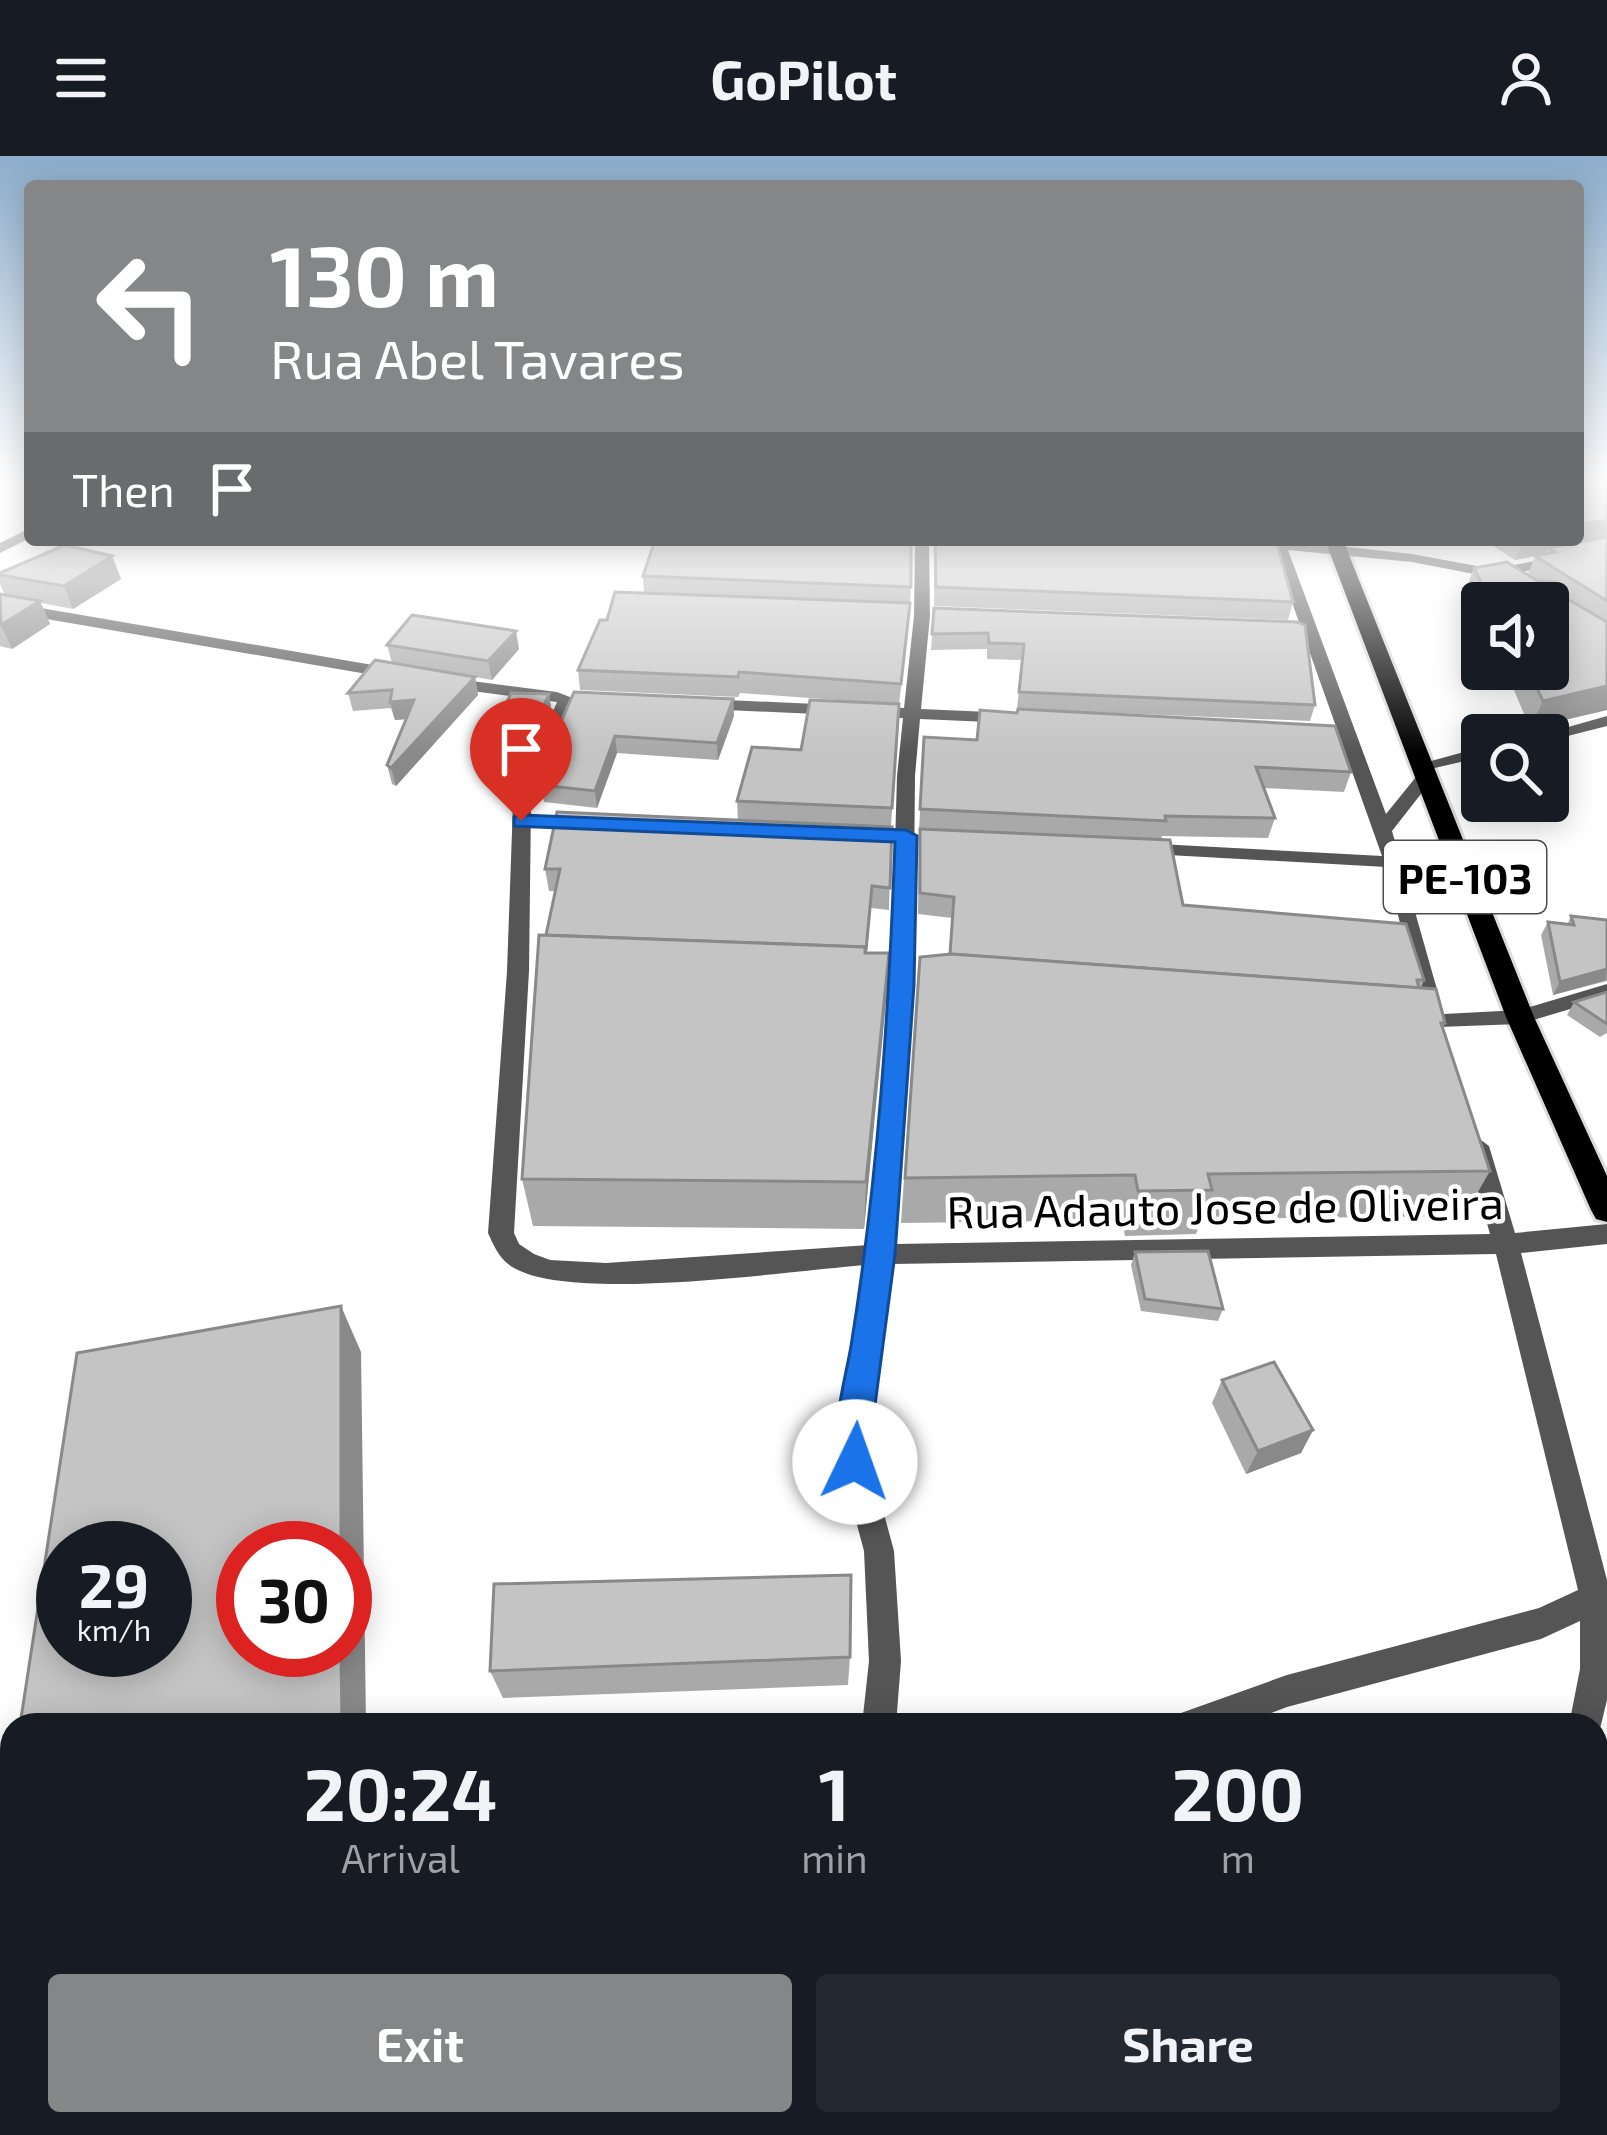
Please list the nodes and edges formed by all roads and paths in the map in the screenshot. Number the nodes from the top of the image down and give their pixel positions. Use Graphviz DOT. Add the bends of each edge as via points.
graph roads {
  1 [pos="922,569"];
  2 [pos="1288,569"];
  3 [pos="1346,569"];
  4 [pos="1473,569"];
  5 [pos="1511,569"];
  6 [pos="1493,573"];
  7 [pos="1507,582"];
  8 [pos="0,606"];
  9 [pos="1287,629"];
  10 [pos="1309,630"];
  11 [pos="679,703"];
  12 [pos="910,712"];
  13 [pos="1027,719"];
  14 [pos="1607,721"];
  15 [pos="1569,731"];
  16 [pos="1461,759"];
  17 [pos="1424,771"];
  18 [pos="1382,830"];
  19 [pos="1115,847"];
  20 [pos="1394,862"];
  21 [pos="1607,991"];
  22 [pos="1520,1018"];
  23 [pos="1391,1021"];
  24 [pos="1440,1035"];
  25 [pos="1472,1130"];
  26 [pos="1607,1210"];
  27 [pos="1607,1234"];
  28 [pos="1506,1244"];
  29 [pos="880,1254"];
  30 [pos="1596,1598"];
  31 [pos="880,1713"];
  32 [pos="1226,1713"];
  33 [pos="1588,1713"];
  1 -- 12 [label="street"];
  2 -- 10 [label="street"];
  3 -- 17 [label="main road, PE-103"];
  4 -- 6 [label="street"];
  5 -- 6 [label="street"];
  6 -- 7 [label="street"];
  8 -- 29 [label="street, Rua Adauto Jose de Oliveira" via="578,699 522,804 532,822 529,972 501,1233 510,1251 550,1270 607,1274"];
  9 -- 10 [label="street"];
  10 -- 18 [label="street" via="1333,732"];
  11 -- 12 [label="street"];
  12 -- 13 [label="street"];
  12 -- 29 [label="street" via="901,985"];
  14 -- 15 [label="street"];
  16 -- 17 [label="street"];
  17 -- 18 [label="street"];
  17 -- 22 [label="main road, PE-103"];
  18 -- 20 [label="street"];
  19 -- 20 [label="street"];
  20 -- 24 [label="street"];
  21 -- 22 [label="street"];
  22 -- 24 [label="street"];
  22 -- 26 [label="main road, PE-103"];
  23 -- 24 [label="street"];
  25 -- 28 [label="street"];
  27 -- 28 [label="street, Rua Adauto Jose de Oliveira"];
  28 -- 29 [label="street, Rua Adauto Jose de Oliveira"];
  28 -- 30 [label="street"];
  29 -- 31 [label="street" via="855,1462 879,1551"];
  30 -- 32 [label="street" via="1541,1623"];
  30 -- 33 [label="street"];
}
